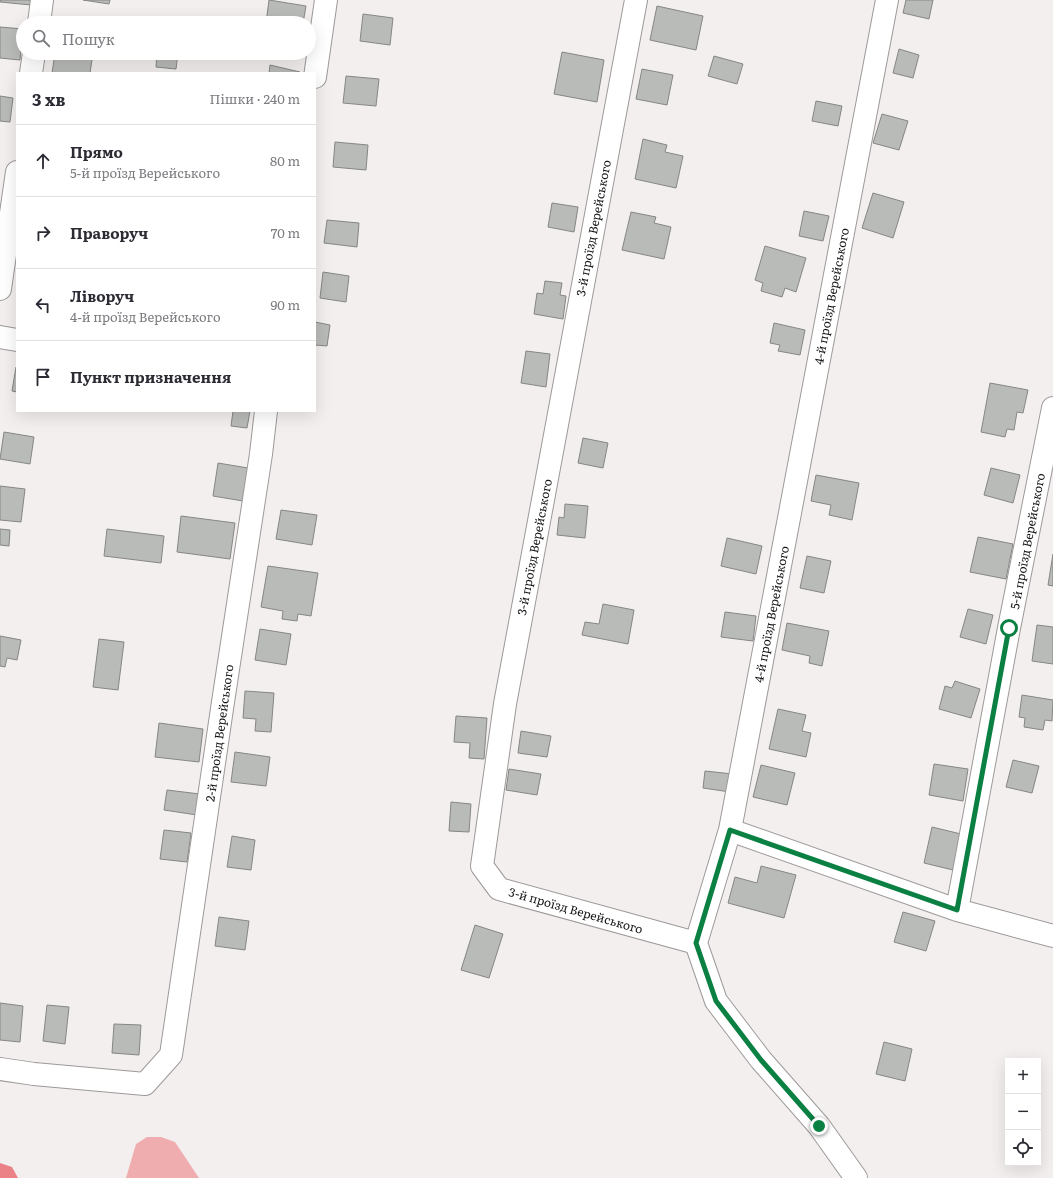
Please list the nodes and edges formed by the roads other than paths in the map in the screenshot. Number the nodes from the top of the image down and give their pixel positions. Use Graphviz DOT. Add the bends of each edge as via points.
graph roads {
  1 [pos="42,0"];
  2 [pos="326,0"];
  3 [pos="636,0"];
  4 [pos="887,0"];
  5 [pos="40,16"];
  6 [pos="33,60"];
  7 [pos="31,72"];
  8 [pos="316,72"];
  9 [pos="16,179"];
  10 [pos="0,289"];
  11 [pos="0,337"];
  12 [pos="16,340"];
  13 [pos="1053,408"];
  14 [pos="266,412"];
  15 [pos="730,830"];
  16 [pos="957,910"];
  17 [pos="1053,936"];
  18 [pos="696,943"];
  19 [pos="0,1068"];
  20 [pos="856,1178"];
  1 -- 5 [label="street"];
  2 -- 8 [label="street"];
  3 -- 18 [label="street, 3-й проїзд Верейського" via="505,704 482,866 499,889"];
  4 -- 15 [label="street, 4-й проїзд Верейського"];
  6 -- 7 [label="street"];
  9 -- 10 [label="street"];
  11 -- 12 [label="street"];
  13 -- 16 [label="street, 5-й проїзд Верейського"];
  14 -- 19 [label="street, 2-й проїзд Верейського" via="171,1055 145,1084 34,1074"];
  15 -- 16 [label="street"];
  15 -- 18 [label="street, 4-й проїзд Верейського"];
  16 -- 17 [label="street"];
  18 -- 20 [label="street" via="716,1001 761,1060 819,1126"];
}
